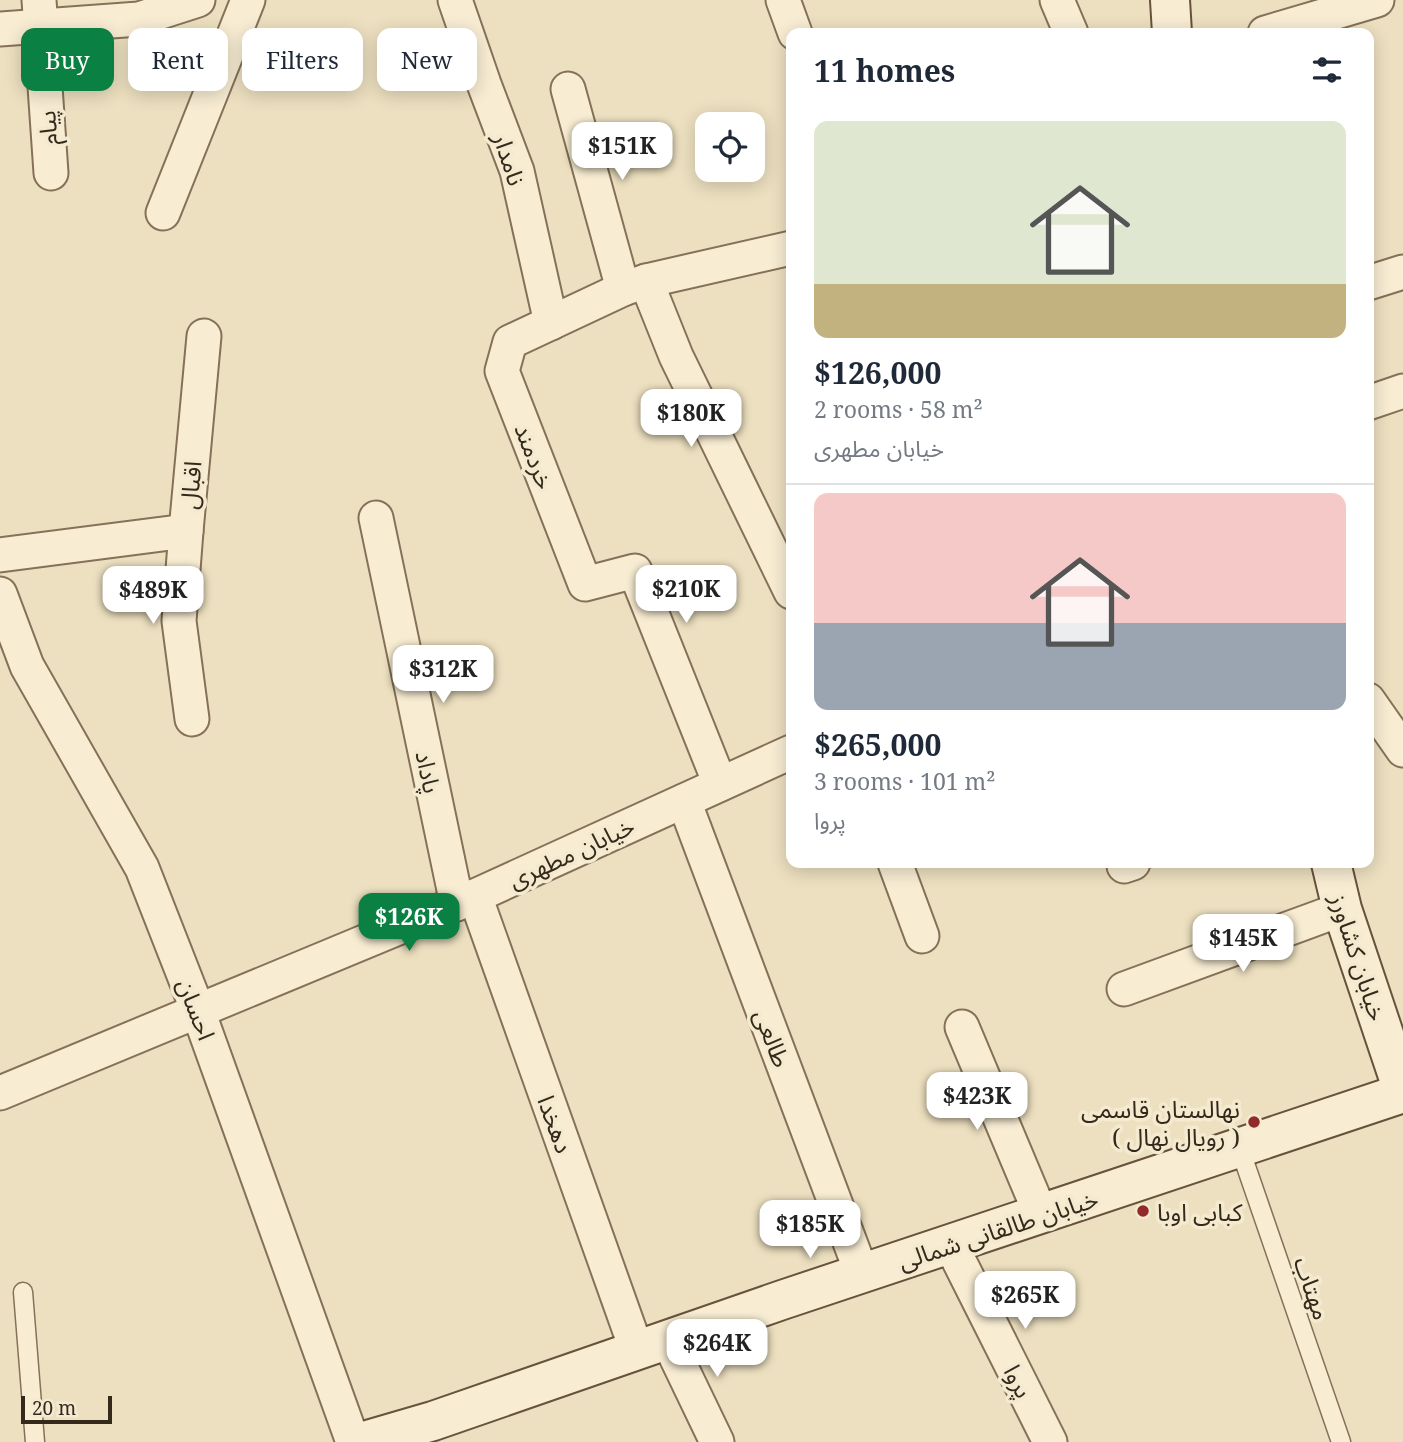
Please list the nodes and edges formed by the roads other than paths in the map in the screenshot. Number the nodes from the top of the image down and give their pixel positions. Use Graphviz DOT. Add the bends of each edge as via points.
graph roads {
  1 [pos="198,0"];
  2 [pos="248,0"];
  3 [pos="456,0"];
  4 [pos="783,0"];
  5 [pos="1057,0"];
  6 [pos="1170,0"];
  7 [pos="1377,0"];
  8 [pos="39,14"];
  9 [pos="793,28"];
  10 [pos="1069,28"];
  11 [pos="1171,28"];
  12 [pos="1282,28"];
  13 [pos="0,29"];
  14 [pos="568,89"];
  15 [pos="51,173"];
  16 [pos="163,214"];
  17 [pos="786,249"];
  18 [pos="1403,272"];
  19 [pos="1374,281"];
  20 [pos="635,285"];
  21 [pos="551,323"];
  22 [pos="204,335"];
  23 [pos="1403,391"];
  24 [pos="1374,401"];
  25 [pos="376,518"];
  26 [pos="186,531"];
  27 [pos="0,555"];
  28 [pos="786,582"];
  29 [pos="1,600"];
  30 [pos="1374,709"];
  31 [pos="192,719"];
  32 [pos="1403,750"];
  33 [pos="786,754"];
  34 [pos="720,784"];
  35 [pos="684,801"];
  36 [pos="897,868"];
  37 [pos="1332,868"];
  38 [pos="466,900"];
  39 [pos="1342,909"];
  40 [pos="922,936"];
  41 [pos="1124,989"];
  42 [pos="198,1011"];
  43 [pos="962,1027"];
  44 [pos="1403,1092"];
  45 [pos="0,1093"];
  46 [pos="1240,1149"];
  47 [pos="1041,1215"];
  48 [pos="951,1245"];
  49 [pos="862,1274"];
  50 [pos="23,1292"];
  51 [pos="652,1345"];
  52 [pos="382,1439"];
  53 [pos="35,1442"];
  54 [pos="353,1442"];
  55 [pos="717,1442"];
  56 [pos="1050,1442"];
  57 [pos="1341,1442"];
  1 -- 8 [label="street" via="139,19"];
  2 -- 16 [label="street"];
  3 -- 21 [label="street, نامدار" via="517,171"];
  4 -- 9 [label="street"];
  5 -- 10 [label="street"];
  6 -- 11 [label="main road"];
  7 -- 12 [label="street"];
  8 -- 13 [label="street"];
  8 -- 15 [label="street, پیام"];
  14 -- 20 [label="street"];
  17 -- 20 [label="street, خردمند"];
  18 -- 19 [label="street"];
  20 -- 21 [label="street, خردمند"];
  20 -- 28 [label="street" via="676,356"];
  21 -- 34 [label="street, خردمند" via="510,342 502,371 585,583 635,571"];
  22 -- 26 [label="street, اقبال"];
  23 -- 24 [label="street"];
  25 -- 38 [label="street, پاداد"];
  26 -- 27 [label="street, اقبال"];
  26 -- 31 [label="street" via="179,621"];
  29 -- 42 [label="street, احسان" via="27,666 142,868"];
  30 -- 32 [label="street"];
  33 -- 34 [label="street, خیابان مطهری"];
  34 -- 35 [label="street, خیابان مطهری"];
  35 -- 38 [label="street, خیابان مطهری"];
  35 -- 49 [label="street, طالعی"];
  36 -- 40 [label="street"];
  37 -- 39 [label="main road, خیابان کشاورز"];
  38 -- 42 [label="street, خیابان مطهری"];
  38 -- 51 [label="street, دهخدا"];
  39 -- 41 [label="street"];
  39 -- 44 [label="main road, خیابان کشاورز"];
  42 -- 45 [label="street, خیابان مطهری"];
  42 -- 54 [label="street, احسان"];
  43 -- 47 [label="street"];
  44 -- 46 [label="main road, خیابان طالقانی شمالی"];
  46 -- 47 [label="main road, خیابان طالقانی شمالی"];
  46 -- 57 [label="lane, مهتاب"];
  47 -- 48 [label="main road, خیابان طالقانی شمالی"];
  48 -- 49 [label="main road, خیابان طالقانی شمالی"];
  48 -- 56 [label="street, پروا"];
  49 -- 51 [label="main road, خیابان طالقانی شمالی"];
  50 -- 53 [label="lane"];
  51 -- 52 [label="main road, خیابان طالقانی شمالی"];
  51 -- 55 [label="street, دهخدا"];
}
